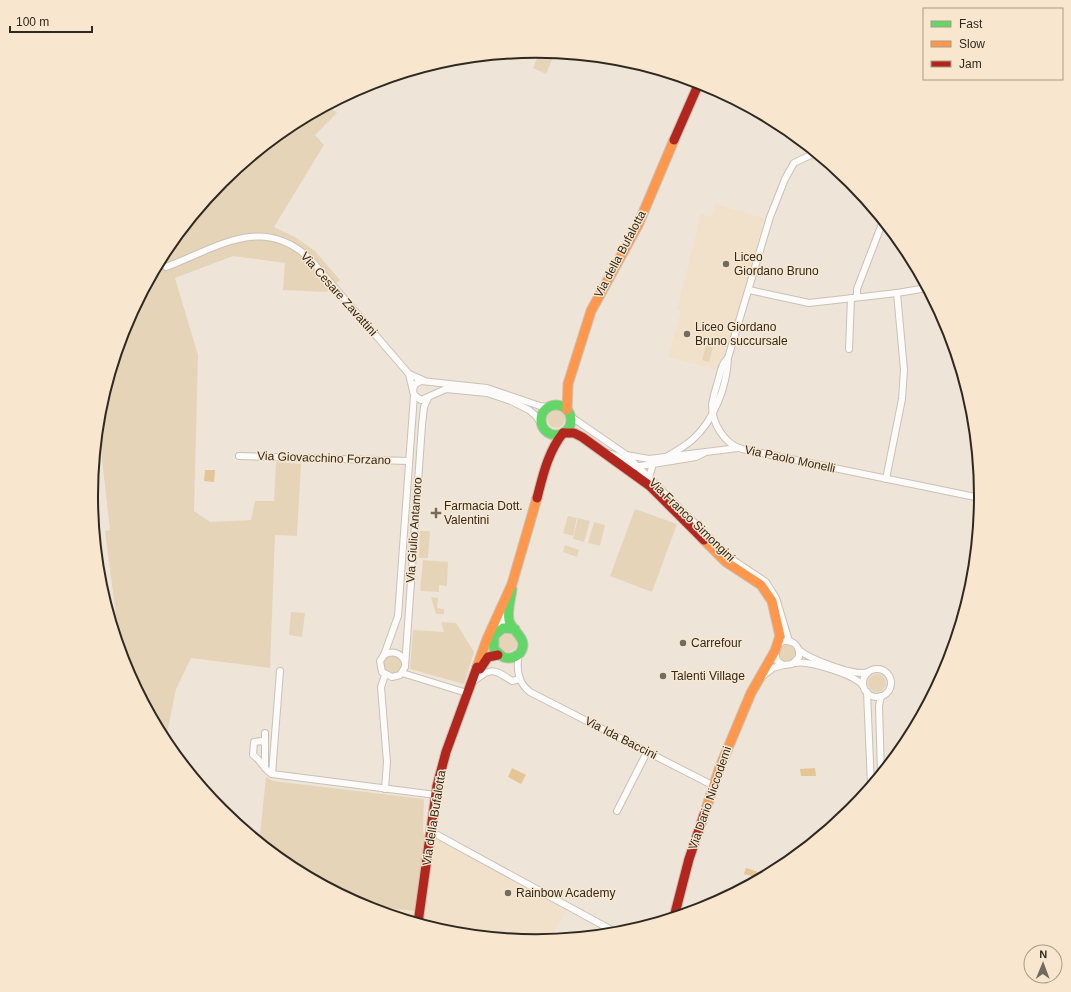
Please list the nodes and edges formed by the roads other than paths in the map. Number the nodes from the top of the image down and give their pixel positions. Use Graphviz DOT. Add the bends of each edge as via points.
graph roads {
  1 [pos="696,89"];
  2 [pos="810,155"];
  3 [pos="881,226"];
  4 [pos="166,267"];
  5 [pos="921,289"];
  6 [pos="749,290"];
  7 [pos="897,293"];
  8 [pos="854,298"];
  9 [pos="849,348"];
  10 [pos="409,374"];
  11 [pos="426,381"];
  12 [pos="568,384"];
  13 [pos="414,393"];
  14 [pos="429,398"];
  15 [pos="552,406"];
  16 [pos="713,412"];
  17 [pos="569,413"];
  18 [pos="545,429"];
  19 [pos="563,433"];
  20 [pos="604,438"];
  21 [pos="738,448"];
  22 [pos="602,450"];
  23 [pos="704,453"];
  24 [pos="625,454"];
  25 [pos="239,456"];
  26 [pos="666,457"];
  27 [pos="409,461"];
  28 [pos="653,464"];
  29 [pos="638,467"];
  30 [pos="544,468"];
  31 [pos="649,477"];
  32 [pos="886,479"];
  33 [pos="974,497"];
  34 [pos="512,584"];
  35 [pos="507,594"];
  36 [pos="501,629"];
  37 [pos="516,629"];
  38 [pos="492,640"];
  39 [pos="789,641"];
  40 [pos="776,649"];
  41 [pos="799,650"];
  42 [pos="519,654"];
  43 [pos="384,655"];
  44 [pos="498,655"];
  45 [pos="479,660"];
  46 [pos="405,662"];
  47 [pos="795,663"];
  48 [pos="784,665"];
  49 [pos="280,671"];
  50 [pos="868,672"];
  51 [pos="402,673"];
  52 [pos="385,675"];
  53 [pos="520,679"];
  54 [pos="474,681"];
  55 [pos="757,683"];
  56 [pos="866,690"];
  57 [pos="467,694"];
  58 [pos="882,696"];
  59 [pos="265,733"];
  60 [pos="251,735"];
  61 [pos="254,742"];
  62 [pos="265,744"];
  63 [pos="647,752"];
  64 [pos="870,753"];
  65 [pos="881,753"];
  66 [pos="881,765"];
  67 [pos="265,768"];
  68 [pos="272,774"];
  69 [pos="871,778"];
  70 [pos="714,786"];
  71 [pos="385,789"];
  72 [pos="436,795"];
  73 [pos="617,811"];
  74 [pos="432,832"];
  75 [pos="676,911"];
  76 [pos="419,918"];
  77 [pos="608,928"];
  1 -- 12 [label="street, Via della Bufalotta" via="638,225 591,311"];
  2 -- 6 [label="street" via="796,161 789,169 770,217"];
  3 -- 8 [label="street"];
  4 -- 10 [label="street, Via Cesare Zavattini" via="238,238 266,236 284,242 302,251 311,260"];
  5 -- 7 [label="street"];
  6 -- 8 [label="street" via="803,302"];
  6 -- 16 [label="street"];
  7 -- 8 [label="street"];
  7 -- 32 [label="street" via="904,370 902,399"];
  8 -- 9 [label="street"];
  10 -- 11 [label="street, Via Cesare Zavattini"];
  10 -- 13 [label="street, Via Cesare Zavattini"];
  11 -- 13 [label="street" via="416,383"];
  11 -- 14 [label="street" via="432,388"];
  11 -- 15 [label="street, Via Cesare Zavattini" via="487,388 540,406"];
  12 -- 15 [label="street, Via della Bufalotta"];
  12 -- 17 [label="street, Via della Bufalotta"];
  13 -- 14 [label="street" via="420,399"];
  13 -- 27 [label="street, Via Giulio Antamoro"];
  14 -- 18 [label="street" via="446,389 487,393 529,410"];
  14 -- 46 [label="street, Via Giulio Antamoro" via="424,407 422,425"];
  15 -- 17 [label="street"];
  15 -- 18 [label="street" via="542,415"];
  16 -- 21 [label="street, Via Paolo Monelli" via="722,433"];
  16 -- 26 [label="street" via="692,440"];
  17 -- 19 [label="street" via="570,426"];
  17 -- 20 [label="street, Via Franco Simongini"];
  18 -- 19 [label="street" via="555,435"];
  18 -- 30 [label="street, Via della Bufalotta" via="548,449"];
  19 -- 22 [label="street, Via Franco Simongini" via="574,433"];
  19 -- 30 [label="street, Via della Bufalotta"];
  20 -- 22 [label="street"];
  20 -- 24 [label="street, Via Franco Simongini"];
  21 -- 23 [label="street"];
  21 -- 32 [label="street, Via Paolo Monelli"];
  22 -- 29 [label="street" via="631,466"];
  22 -- 40 [label="street, Via Franco Simongini" via="650,486 726,562 759,583 773,605 779,631"];
  23 -- 26 [label="street" via="694,452"];
  23 -- 28 [label="street" via="696,457"];
  24 -- 26 [label="street" via="645,459"];
  24 -- 29 [label="street, Via Franco Simongini"];
  25 -- 27 [label="street, Via Giovacchino Forzano"];
  27 -- 43 [label="street, Via Giulio Antamoro" via="398,616"];
  28 -- 29 [label="street"];
  28 -- 31 [label="street"];
  29 -- 31 [label="street, Via Franco Simongini"];
  30 -- 34 [label="street, Via della Bufalotta"];
  31 -- 39 [label="street, Via Franco Simongini" via="730,558 771,588 778,602"];
  32 -- 33 [label="street, Via Paolo Monelli"];
  34 -- 35 [label="street, Via della Bufalotta"];
  34 -- 37 [label="street, Via della Bufalotta" via="509,616 511,625"];
  35 -- 36 [label="street, Via della Bufalotta"];
  35 -- 45 [label="street, Via della Bufalotta"];
  36 -- 37 [label="street"];
  36 -- 38 [label="street, Via della Bufalotta"];
  37 -- 42 [label="street, Via della Bufalotta" via="523,641"];
  38 -- 44 [label="street"];
  38 -- 45 [label="street, Via della Bufalotta"];
  39 -- 40 [label="street" via="781,642"];
  39 -- 41 [label="street" via="796,644"];
  40 -- 48 [label="street" via="777,661"];
  40 -- 55 [label="street, Via Dario Niccodemi"];
  41 -- 47 [label="street" via="799,657"];
  41 -- 50 [label="street" via="809,657 855,673"];
  42 -- 44 [label="street" via="510,658"];
  42 -- 53 [label="street" via="517,665"];
  43 -- 46 [label="street" via="390,652 397,653"];
  43 -- 52 [label="street, Via Giulio Antamoro" via="380,665"];
  44 -- 54 [label="street, Via della Bufalotta" via="490,656 485,661"];
  45 -- 57 [label="street, Via della Bufalotta"];
  46 -- 51 [label="street, Via Giulio Antamoro"];
  47 -- 48 [label="street"];
  47 -- 56 [label="street" via="806,662 853,678 860,681"];
  48 -- 55 [label="street, Via Dario Niccodemi" via="770,670"];
  49 -- 68 [label="street"];
  50 -- 56 [label="street" via="864,680"];
  50 -- 58 [label="street" via="878,669 888,674 890,687"];
  51 -- 52 [label="street" via="394,677"];
  51 -- 57 [label="street"];
  52 -- 71 [label="street, Via Giulio Antamoro" via="381,686 387,762"];
  53 -- 54 [label="street" via="512,681 494,670"];
  53 -- 63 [label="street, Via Ida Baccini" via="528,690"];
  54 -- 57 [label="street, Via della Bufalotta"];
  55 -- 70 [label="street, Via Dario Niccodemi" via="736,727"];
  56 -- 58 [label="street" via="873,696"];
  56 -- 64 [label="street"];
  57 -- 72 [label="street, Via della Bufalotta" via="448,745"];
  58 -- 65 [label="street" via="879,710"];
  59 -- 62 [label="street"];
  60 -- 61 [label="street"];
  61 -- 62 [label="street" via="260,740"];
  61 -- 67 [label="street" via="253,754 261,760"];
  62 -- 67 [label="street"];
  63 -- 70 [label="street, Via Ida Baccini"];
  63 -- 73 [label="street"];
  64 -- 65 [label="street"];
  64 -- 69 [label="street"];
  65 -- 66 [label="street"];
  67 -- 68 [label="street"];
  68 -- 71 [label="street"];
  70 -- 75 [label="street, Via Dario Niccodemi" via="689,859"];
  71 -- 72 [label="street"];
  72 -- 74 [label="street, Via della Bufalotta"];
  74 -- 76 [label="street, Via della Bufalotta"];
  74 -- 77 [label="street"];
}
